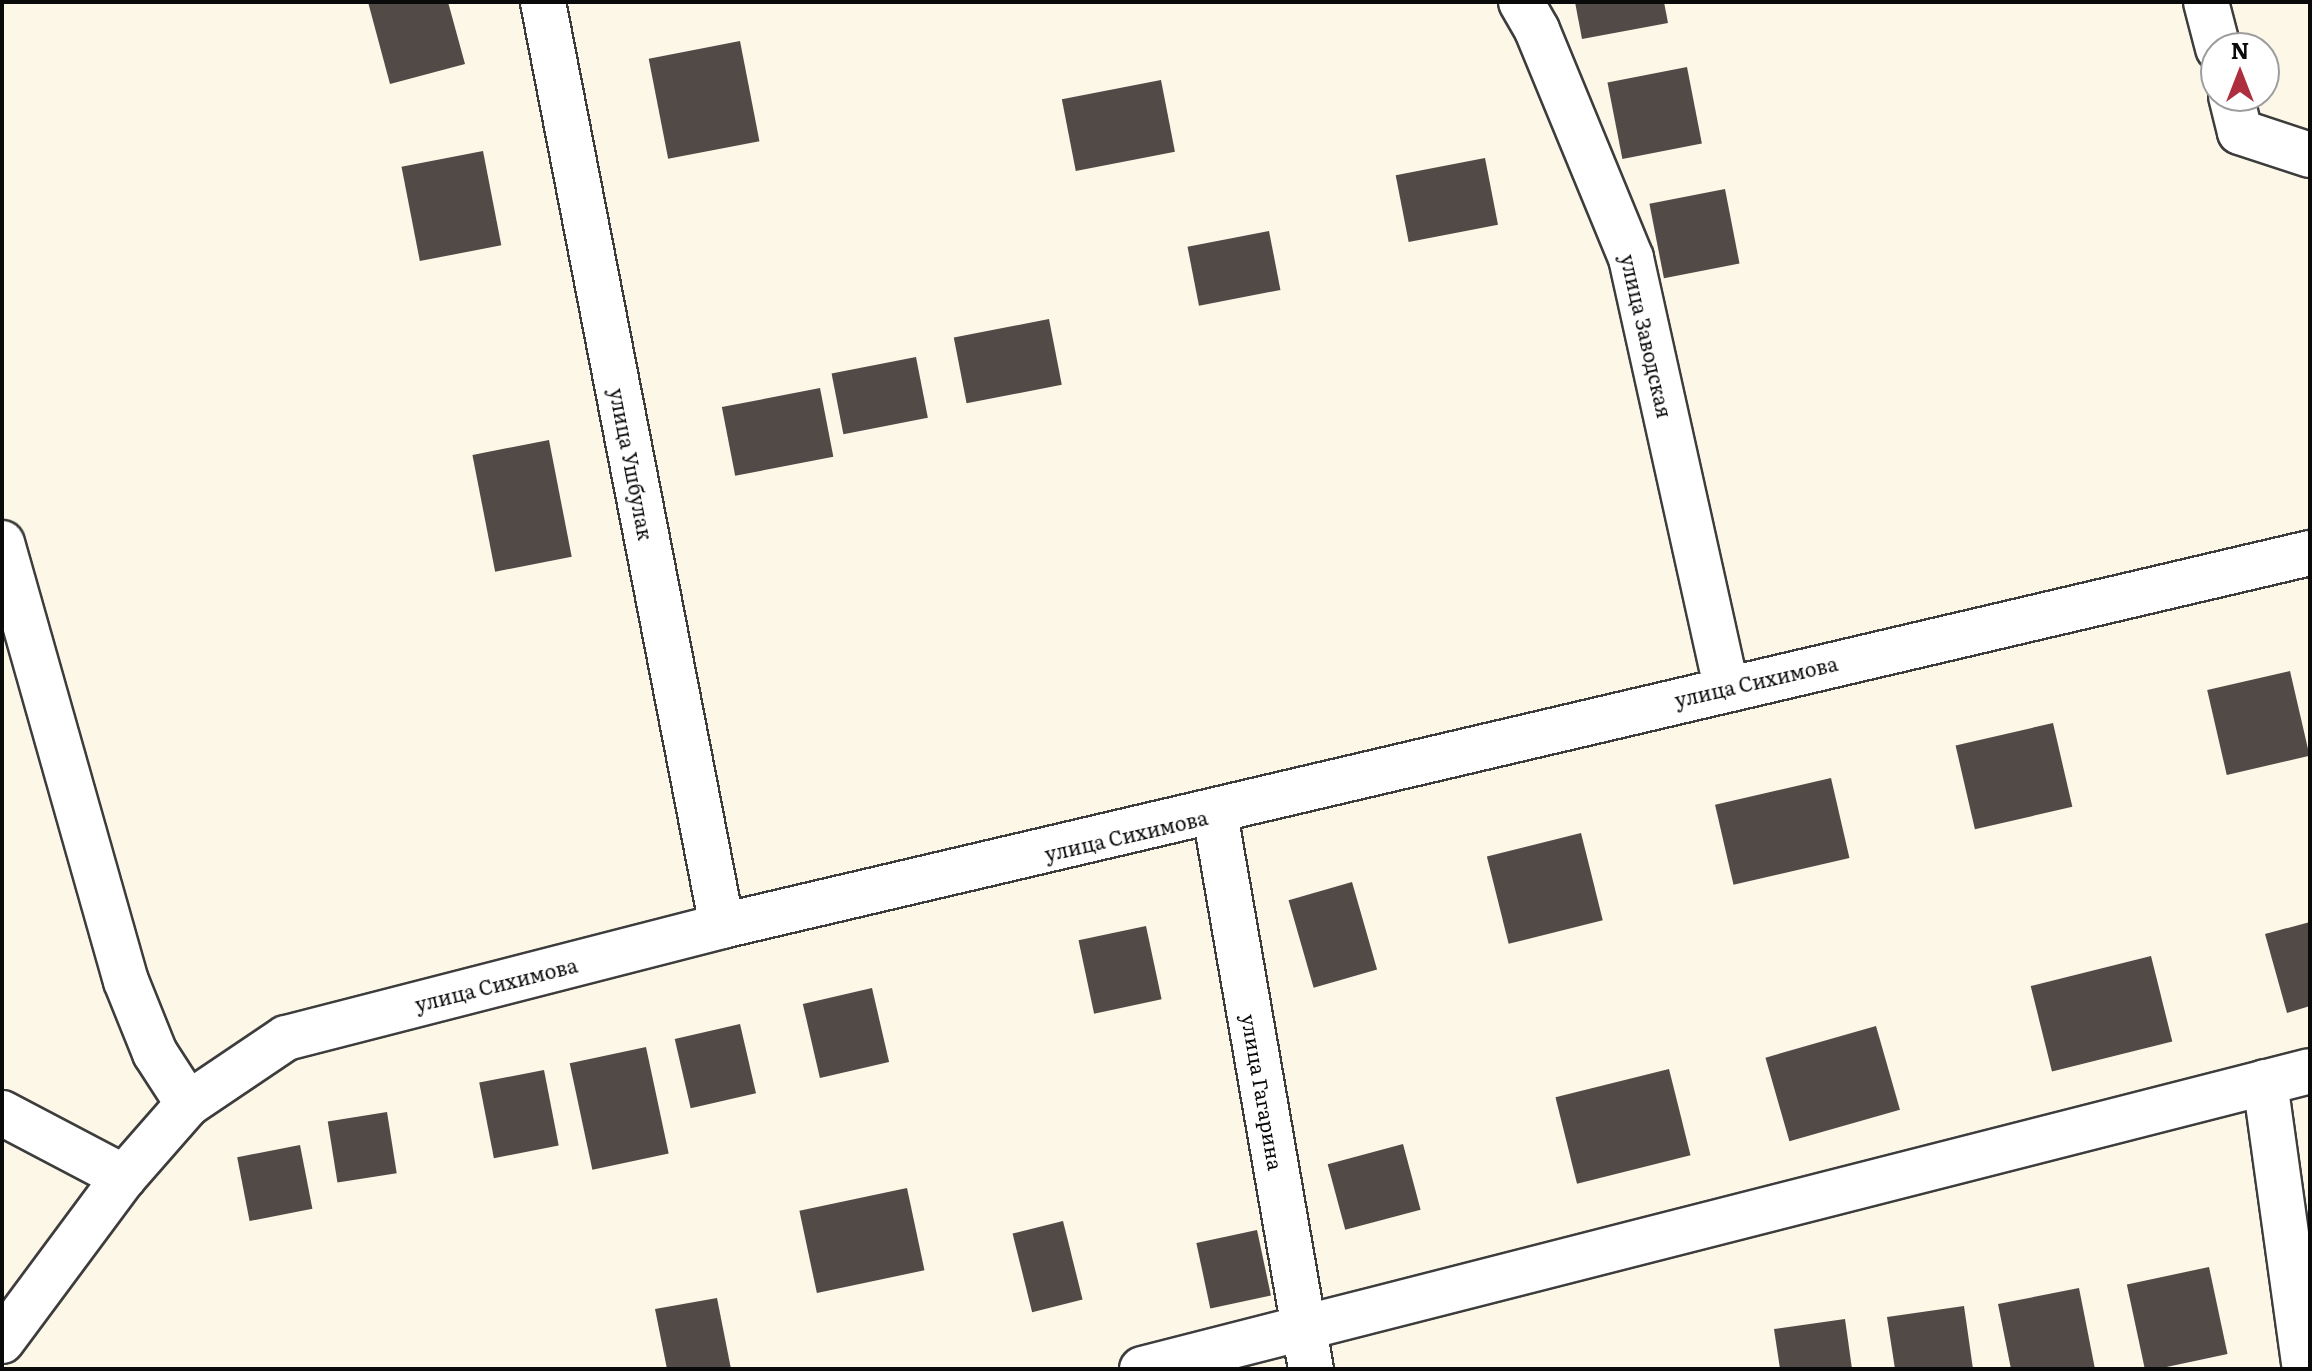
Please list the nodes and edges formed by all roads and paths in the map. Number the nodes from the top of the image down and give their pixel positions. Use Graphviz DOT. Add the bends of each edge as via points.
graph roads {
  1 [pos="543,2"];
  2 [pos="1521,2"];
  3 [pos="2206,2"];
  4 [pos="2214,32"];
  5 [pos="2235,112"];
  6 [pos="2310,155"];
  7 [pos="2,543"];
  8 [pos="2310,553"];
  9 [pos="1726,687"];
  10 [pos="1215,814"];
  11 [pos="722,926"];
  12 [pos="2310,1071"];
  13 [pos="2265,1082"];
  14 [pos="188,1104"];
  15 [pos="2,1113"];
  16 [pos="124,1177"];
  17 [pos="2,1341"];
  18 [pos="1307,1350"];
  19 [pos="1142,1369"];
  20 [pos="2305,1369"];
  1 -- 11 [label="street, улица Ушбулак"];
  2 -- 9 [label="street, улица Заводская" via="1631,258"];
  3 -- 4 [label="street"];
  5 -- 6 [label="street" via="2240,132"];
  7 -- 14 [label="street" via="126,981 155,1053"];
  8 -- 9 [label="street, улица Сихимова"];
  9 -- 10 [label="street, улица Сихимова"];
  10 -- 11 [label="street, улица Сихимова"];
  10 -- 18 [label="street, улица Гагарина"];
  11 -- 14 [label="street, улица Сихимова" via="286,1038"];
  12 -- 13 [label="street"];
  13 -- 18 [label="street"];
  13 -- 20 [label="street"];
  14 -- 16 [label="street, улица Сихимова"];
  15 -- 16 [label="street"];
  16 -- 17 [label="street, улица Сихимова"];
  18 -- 19 [label="street"];
}
